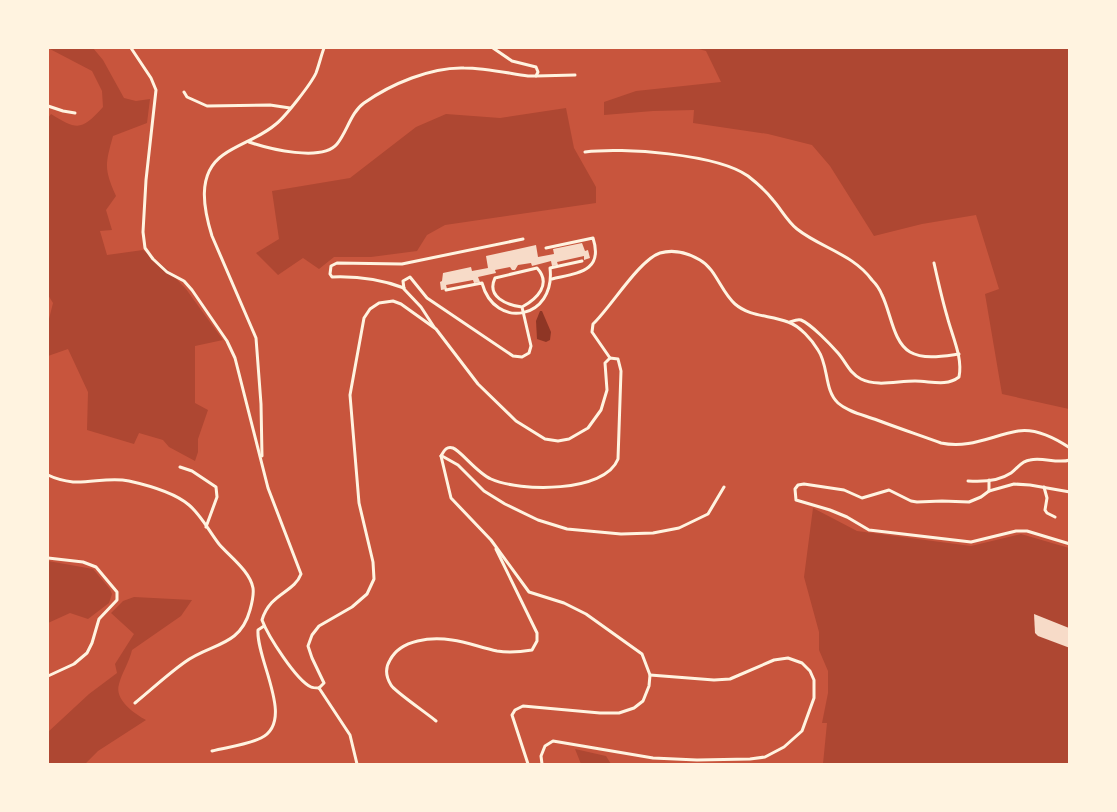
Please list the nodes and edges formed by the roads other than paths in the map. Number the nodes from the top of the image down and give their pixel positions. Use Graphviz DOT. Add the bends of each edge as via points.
graph roads {
  1 [pos="131,48"];
  2 [pos="324,48"];
  3 [pos="493,48"];
  4 [pos="575,75"];
  5 [pos="536,76"];
  6 [pos="184,92"];
  7 [pos="48,106"];
  8 [pos="290,108"];
  9 [pos="75,113"];
  10 [pos="248,142"];
  11 [pos="585,152"];
  12 [pos="523,239"];
  13 [pos="546,248"];
  14 [pos="582,261"];
  15 [pos="934,263"];
  16 [pos="552,279"];
  17 [pos="404,289"];
  18 [pos="446,290"];
  19 [pos="522,307"];
  20 [pos="524,313"];
  21 [pos="790,322"];
  22 [pos="436,329"];
  23 [pos="959,354"];
  24 [pos="610,358"];
  25 [pos="1070,448"];
  26 [pos="441,456"];
  27 [pos="1070,460"];
  28 [pos="262,462"];
  29 [pos="180,467"];
  30 [pos="48,475"];
  31 [pos="989,480"];
  32 [pos="968,481"];
  33 [pos="724,487"];
  34 [pos="1044,487"];
  35 [pos="989,491"];
  36 [pos="1070,492"];
  37 [pos="1055,517"];
  38 [pos="206,527"];
  39 [pos="491,540"];
  40 [pos="1070,544"];
  41 [pos="48,558"];
  42 [pos="264,626"];
  43 [pos="650,675"];
  44 [pos="48,676"];
  45 [pos="319,688"];
  46 [pos="135,703"];
  47 [pos="436,721"];
  48 [pos="212,751"];
  49 [pos="697,760"];
  50 [pos="357,764"];
  51 [pos="528,764"];
  52 [pos="542,764"];
  53 [pos="700,764"];
  1 -- 28 [label="street" via="156,90 146,180 145,248 167,272 184,281 227,341 235,358"];
  2 -- 8 [label="street" via="315,75"];
  3 -- 5 [label="street" via="512,61 536,67"];
  4 -- 5 [label="street"];
  5 -- 10 [label="street" via="465,68 421,74 362,104 336,145 322,153 306,154"];
  6 -- 8 [label="street" via="187,97 207,106 270,105"];
  7 -- 9 [label="street"];
  8 -- 10 [label="street" via="277,124"];
  10 -- 28 [label="street" via="222,156 210,170 203,197 212,236 256,338"];
  11 -- 23 [label="street" via="632,151 705,159 747,176 766,192 796,228 858,264 871,278 882,294 898,339 911,353 938,357"];
  12 -- 17 [label="street" via="402,264 337,263 331,266 332,278 368,278"];
  13 -- 16 [label="street" via="593,238 597,249 595,259 585,272"];
  14 -- 16 [label="street" via="550,268"];
  15 -- 23 [label="street"];
  16 -- 20 [label="street" via="544,300"];
  17 -- 20 [label="street" via="403,281 410,277 427,298 513,356 522,357 529,353 531,346"];
  17 -- 22 [label="street"];
  18 -- 20 [label="street" via="482,283 487,296 500,310"];
  19 -- 19 [label="street" via="534,300 543,286 542,273 537,268 495,278 492,284 499,299"];
  19 -- 20 [label="street"];
  21 -- 23 [label="street" via="801,320 819,333 853,374 873,383 952,382 960,377"];
  21 -- 24 [label="street" via="752,314 736,305 702,261 685,252 669,251 644,263 593,324 592,332"];
  21 -- 25 [label="street" via="819,351 833,396 839,404 853,411 952,445 1030,431 1045,434"];
  22 -- 24 [label="street" via="478,384 516,421 545,439 558,441 588,428 601,410 607,390 606,363"];
  22 -- 45 [label="street" via="393,301 379,303 364,318 350,395 359,503 374,579 367,594 319,626 312,635 308,646 324,683"];
  24 -- 26 [label="street" via="618,359 621,370 618,459 606,474 564,486 515,486 480,474 454,448 444,450"];
  26 -- 33 [label="street" via="458,465 484,491 506,504 538,520 567,529 621,534 679,528 708,514"];
  26 -- 39 [label="street" via="451,498"];
  27 -- 31 [label="street" via="1028,460 1003,477"];
  28 -- 42 [label="street" via="268,488 301,574 299,580 271,602 264,612"];
  29 -- 38 [label="street" via="216,487 217,497"];
  30 -- 38 [label="street" via="75,482 129,481 160,491 189,505"];
  31 -- 32 [label="street"];
  31 -- 35 [label="street"];
  34 -- 35 [label="street" via="1014,484"];
  34 -- 36 [label="street"];
  34 -- 37 [label="street" via="1047,498 1045,510"];
  35 -- 40 [label="street" via="969,502 917,502 889,490 862,498 844,490 804,484 795,489 796,500 838,513 869,530 971,542 1027,531"];
  38 -- 46 [label="street" via="248,575 253,588 248,619 231,640 186,661"];
  39 -- 43 [label="street" via="529,592 586,614 642,654"];
  39 -- 47 [label="street" via="537,634 536,641 532,650 518,652 498,651 452,640 422,640 406,644 392,654 386,666 391,686"];
  41 -- 44 [label="street" via="83,562 96,567 117,592 117,600 100,619 87,653 74,664"];
  42 -- 45 [label="street" via="303,681 312,688"];
  42 -- 48 [label="street" via="258,630 258,637 277,712 274,727 262,738"];
  43 -- 49 [label="street" via="730,679 774,660 788,658 802,663 810,671 814,680 814,698 802,731 784,747 750,759"];
  43 -- 51 [label="street" via="650,686 643,701 618,713 523,706 515,710 512,715"];
  45 -- 50 [label="street" via="350,735"];
  49 -- 52 [label="street" via="653,758 553,741 544,746"];
  49 -- 53 [label="street"];
}
